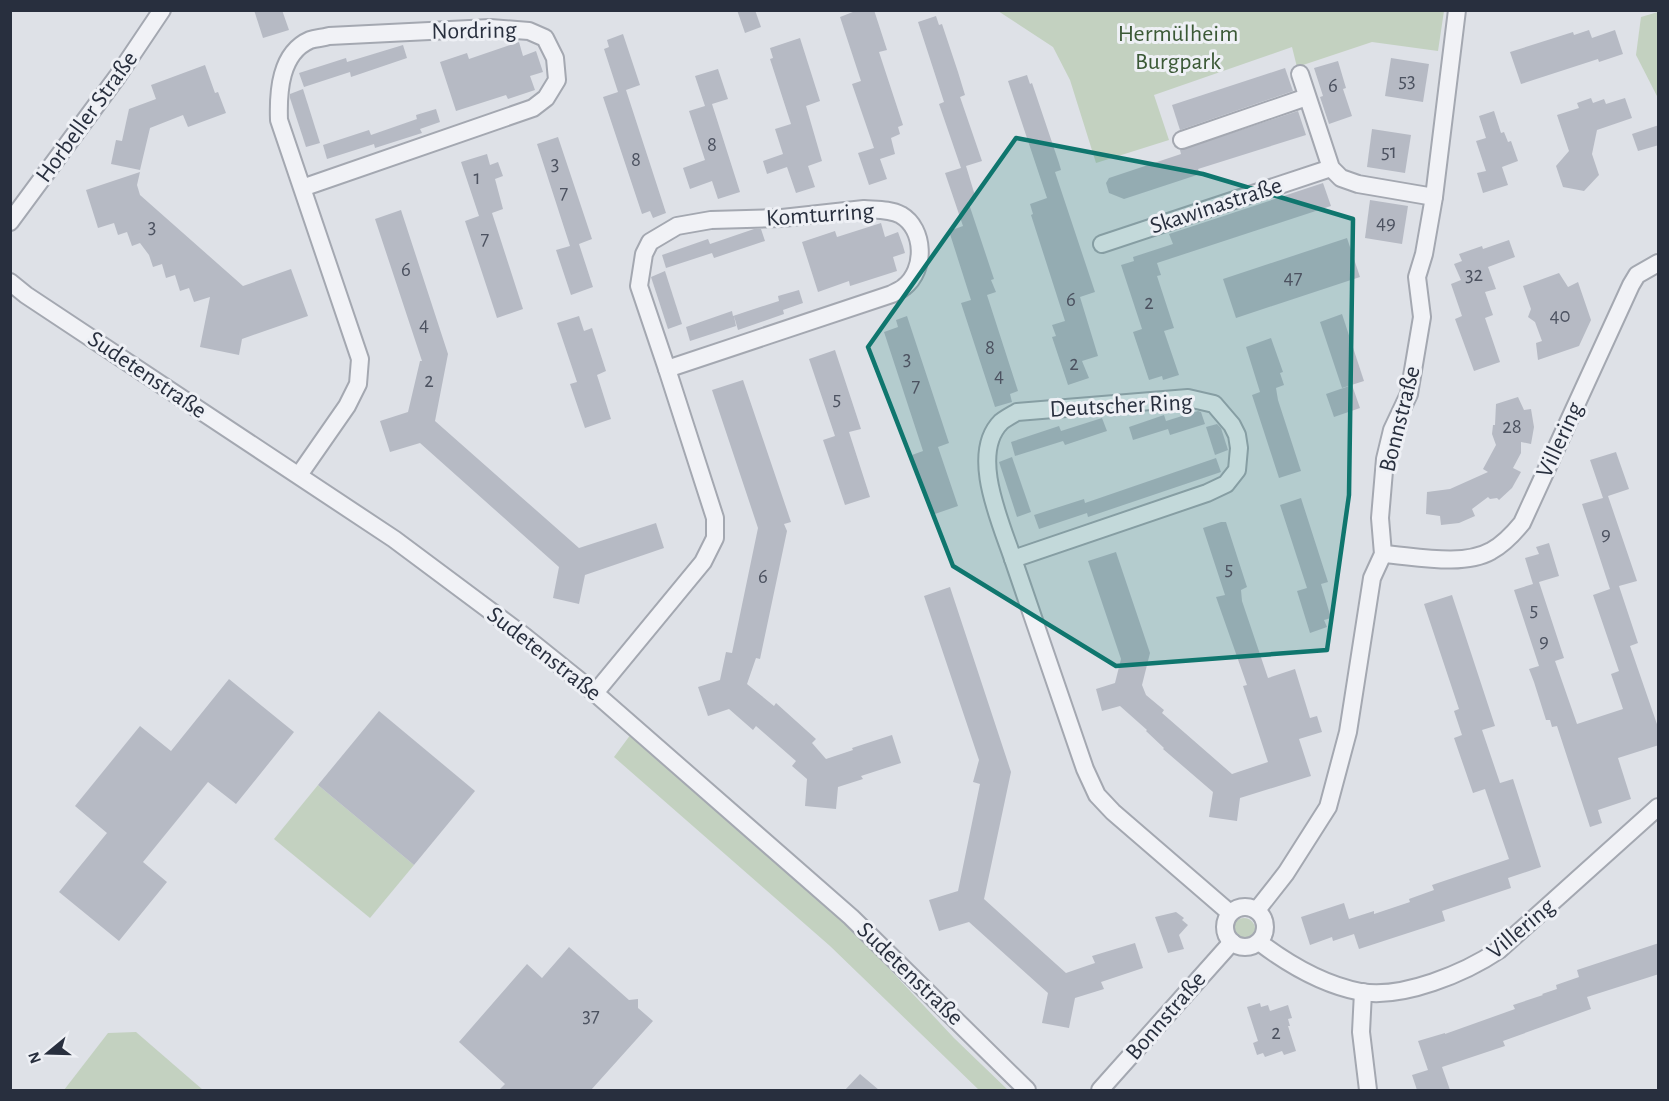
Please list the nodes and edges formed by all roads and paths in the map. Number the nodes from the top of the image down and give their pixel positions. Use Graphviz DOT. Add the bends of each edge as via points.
graph roads {
  1 [pos="162,10"];
  2 [pos="1457,10"];
  3 [pos="1300,74"];
  4 [pos="1308,97"];
  5 [pos="1182,140"];
  6 [pos="1331,168"];
  7 [pos="302,188"];
  8 [pos="1434,197"];
  9 [pos="10,222"];
  10 [pos="1102,244"];
  11 [pos="1659,263"];
  12 [pos="10,282"];
  13 [pos="667,369"];
  14 [pos="299,475"];
  15 [pos="1383,554"];
  16 [pos="1013,559"];
  17 [pos="595,693"];
  18 [pos="1659,807"];
  19 [pos="1257,910"];
  20 [pos="1230,913"];
  21 [pos="1232,942"];
  22 [pos="1259,942"];
  23 [pos="1363,992"];
  24 [pos="1027,1090"];
  25 [pos="1100,1090"];
  26 [pos="1368,1090"];
  1 -- 9 [label="street, Horbeller Straße"];
  2 -- 8 [label="street, Bonnstraße"];
  3 -- 4 [label="street"];
  4 -- 5 [label="street"];
  4 -- 6 [label="street"];
  6 -- 8 [label="street" via="1341,178 1358,184"];
  6 -- 10 [label="street, Skawinastraße"];
  7 -- 7 [label="street, Nordring" via="533,108 546,98 557,80 555,58 545,38 529,31 490,28 310,40 295,50 278,95 279,120"];
  7 -- 14 [label="street, Nordring" via="360,359 358,384 347,406"];
  8 -- 15 [label="street, Bonnstraße" via="1417,277 1422,317 1410,394 1392,430 1385,459 1380,518"];
  11 -- 15 [label="street, Villering" via="1637,275 1631,285 1522,523 1508,540 1478,557"];
  12 -- 14 [label="street, Sudetenstraße"];
  13 -- 13 [label="street, Komturring" via="904,287 920,260 919,242 911,224 892,211 864,209 782,218 711,220 664,232 650,242 644,254 639,286"];
  13 -- 17 [label="street, Komturring" via="716,518 715,538 703,562"];
  14 -- 17 [label="street, Sudetenstraße" via="394,539"];
  15 -- 19 [label="street, Bonnstraße" via="1372,578 1348,732 1328,807"];
  16 -- 16 [label="street, Deutscher Ring" via="1207,494 1226,484 1237,470 1239,448 1232,425 1214,404 1188,398 1017,412 1002,421 987,452 987,471"];
  16 -- 20 [label="street, Deutscher Ring" via="1097,795"];
  17 -- 24 [label="street, Sudetenstraße" via="851,917"];
  18 -- 23 [label="street, Villering" via="1480,963 1428,984"];
  19 -- 20 [label="street" via="1245,907"];
  19 -- 22 [label="street" via="1265,925"];
  20 -- 21 [label="street" via="1225,929"];
  21 -- 22 [label="street" via="1245,947"];
  21 -- 25 [label="street, Bonnstraße"];
  22 -- 23 [label="street, Villering" via="1295,967"];
  23 -- 26 [label="street" via="1361,1032"];
}
